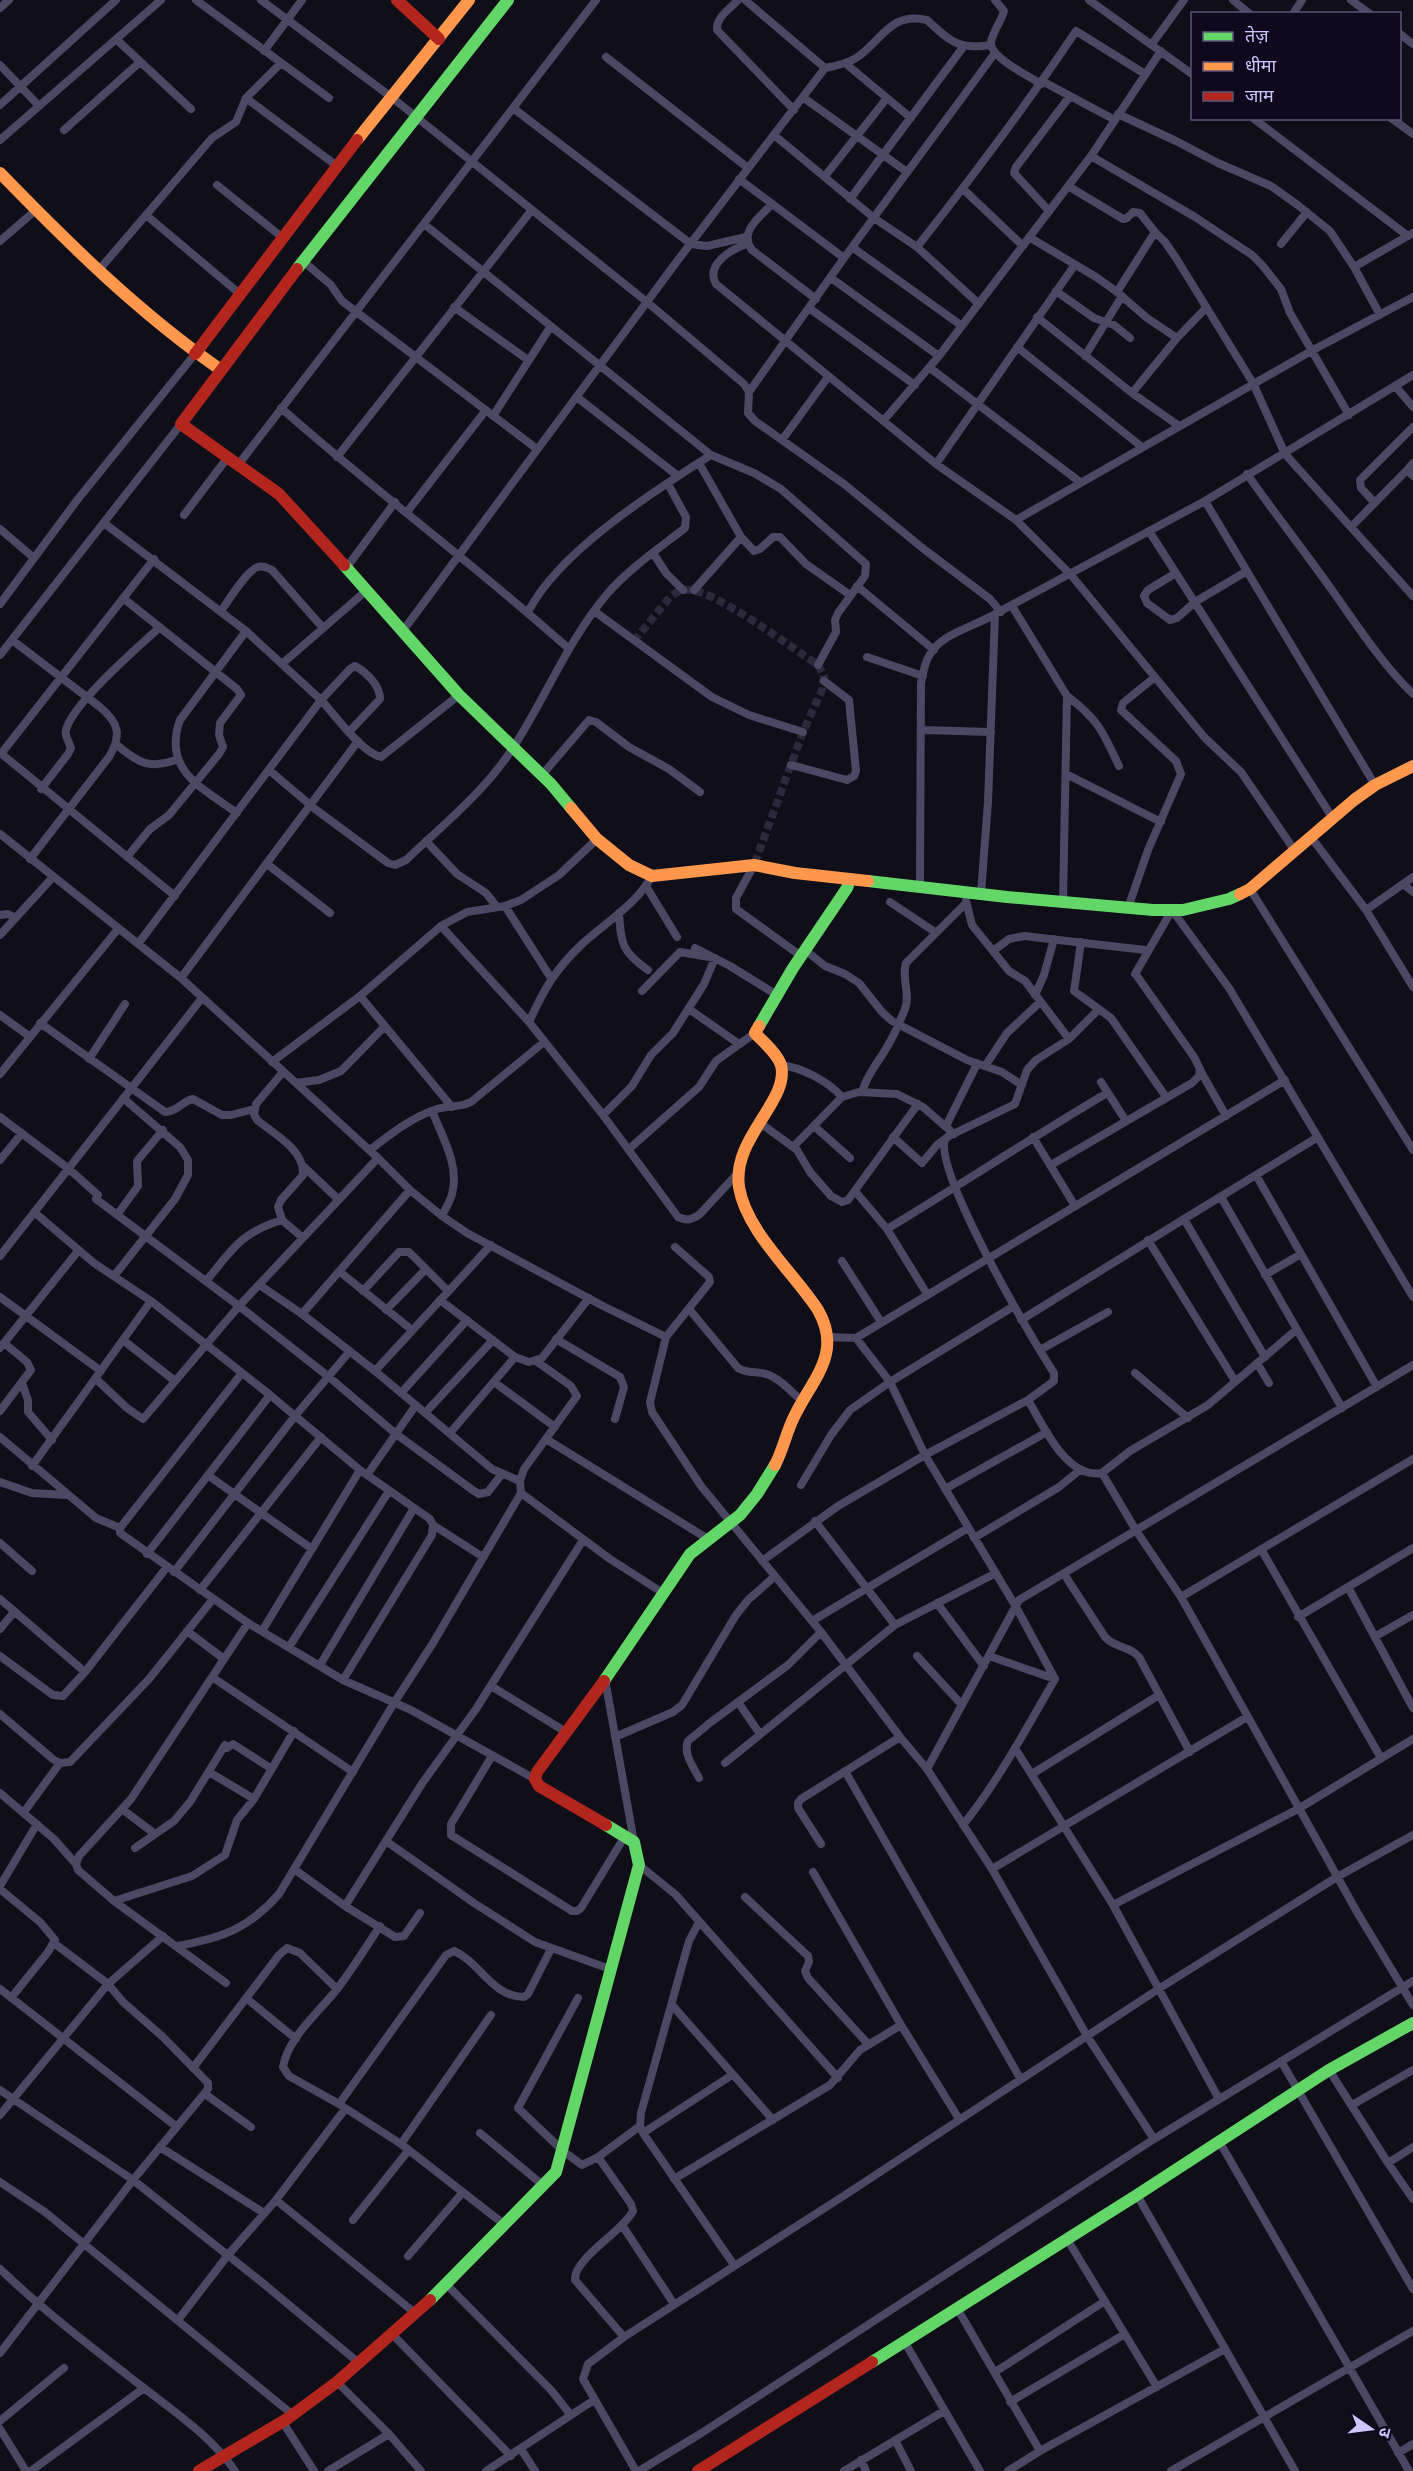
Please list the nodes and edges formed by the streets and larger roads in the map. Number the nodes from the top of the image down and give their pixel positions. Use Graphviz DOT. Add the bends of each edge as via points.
graph roads {
  1 [pos="9,0"];
  2 [pos="116,0"];
  3 [pos="161,0"];
  4 [pos="196,0"];
  5 [pos="302,0"];
  6 [pos="397,0"];
  7 [pos="469,0"];
  8 [pos="508,0"];
  9 [pos="596,0"];
  10 [pos="738,0"];
  11 [pos="745,0"];
  12 [pos="762,0"];
  13 [pos="995,0"];
  14 [pos="1089,0"];
  15 [pos="1233,0"];
  16 [pos="1351,0"];
  17 [pos="264,1"];
  18 [pos="1183,1"];
  19 [pos="0,8"];
  20 [pos="754,9"];
  21 [pos="1248,12"];
  22 [pos="1367,12"];
  23 [pos="286,19"];
  24 [pos="1401,35"];
  25 [pos="116,39"];
  26 [pos="439,39"];
  27 [pos="1152,44"];
  28 [pos="1413,44"];
  29 [pos="964,46"];
  30 [pos="993,49"];
  31 [pos="264,51"];
  32 [pos="1161,51"];
  33 [pos="606,57"];
  34 [pos="140,62"];
  35 [pos="281,63"];
  36 [pos="845,63"];
  37 [pos="0,65"];
  38 [pos="825,68"];
  39 [pos="1191,73"];
  40 [pos="1145,74"];
  41 [pos="1042,82"];
  42 [pos="20,87"];
  43 [pos="390,96"];
  44 [pos="1070,96"];
  45 [pos="246,98"];
  46 [pos="329,98"];
  47 [pos="804,98"];
  48 [pos="887,98"];
  49 [pos="0,105"];
  50 [pos="39,106"];
  51 [pos="513,108"];
  52 [pos="191,109"];
  53 [pos="794,110"];
  54 [pos="1116,117"];
  55 [pos="416,118"];
  56 [pos="911,118"];
  57 [pos="1256,120"];
  58 [pos="1394,120"];
  59 [pos="64,130"];
  60 [pos="1413,134"];
  61 [pos="774,135"];
  62 [pos="856,136"];
  63 [pos="0,140"];
  64 [pos="883,155"];
  65 [pos="1091,156"];
  66 [pos="470,161"];
  67 [pos="337,166"];
  68 [pos="748,168"];
  69 [pos="907,172"];
  70 [pos="0,173"];
  71 [pos="825,176"];
  72 [pos="739,179"];
  73 [pos="217,185"];
  74 [pos="1068,186"];
  75 [pos="963,189"];
  76 [pos="850,199"];
  77 [pos="772,204"];
  78 [pos="36,210"];
  79 [pos="531,211"];
  80 [pos="1049,211"];
  81 [pos="1306,212"];
  82 [pos="146,215"];
  83 [pos="874,218"];
  84 [pos="424,224"];
  85 [pos="1155,232"];
  86 [pos="1410,235"];
  87 [pos="1029,237"];
  88 [pos="283,238"];
  89 [pos="0,241"];
  90 [pos="747,241"];
  91 [pos="691,244"];
  92 [pos="1281,244"];
  93 [pos="1023,246"];
  94 [pos="852,247"];
  95 [pos="916,247"];
  96 [pos="843,258"];
  97 [pos="303,261"];
  98 [pos="1074,266"];
  99 [pos="1354,267"];
  100 [pos="484,270"];
  101 [pos="98,271"];
  102 [pos="831,278"];
  103 [pos="1056,291"];
  104 [pos="240,294"];
  105 [pos="1120,294"];
  106 [pos="1413,297"];
  107 [pos="816,299"];
  108 [pos="647,302"];
  109 [pos="979,304"];
  110 [pos="454,307"];
  111 [pos="809,308"];
  112 [pos="1205,309"];
  113 [pos="355,311"];
  114 [pos="1380,315"];
  115 [pos="1037,317"];
  116 [pos="1105,323"];
  117 [pos="551,326"];
  118 [pos="962,326"];
  119 [pos="1130,338"];
  120 [pos="1177,338"];
  121 [pos="785,341"];
  122 [pos="1017,347"];
  123 [pos="1313,350"];
  124 [pos="195,354"];
  125 [pos="939,356"];
  126 [pos="1085,356"];
  127 [pos="416,358"];
  128 [pos="528,360"];
  129 [pos="601,365"];
  130 [pos="930,368"];
  131 [pos="221,370"];
  132 [pos="1413,375"];
  133 [pos="828,377"];
  134 [pos="1253,383"];
  135 [pos="915,385"];
  136 [pos="1396,387"];
  137 [pos="749,392"];
  138 [pos="1132,393"];
  139 [pos="578,398"];
  140 [pos="978,404"];
  141 [pos="1413,407"];
  142 [pos="281,408"];
  143 [pos="490,413"];
  144 [pos="1349,415"];
  145 [pos="884,420"];
  146 [pos="181,424"];
  147 [pos="1179,426"];
  148 [pos="1413,428"];
  149 [pos="782,440"];
  150 [pos="1142,447"];
  151 [pos="537,449"];
  152 [pos="1285,454"];
  153 [pos="711,455"];
  154 [pos="337,458"];
  155 [pos="233,461"];
  156 [pos="699,463"];
  157 [pos="936,464"];
  158 [pos="1411,470"];
  159 [pos="1247,474"];
  160 [pos="678,476"];
  161 [pos="1080,482"];
  162 [pos="668,484"];
  163 [pos="1205,501"];
  164 [pos="395,502"];
  165 [pos="1375,503"];
  166 [pos="406,512"];
  167 [pos="184,515"];
  168 [pos="1016,520"];
  169 [pos="104,523"];
  170 [pos="1351,527"];
  171 [pos="0,529"];
  172 [pos="1149,531"];
  173 [pos="741,537"];
  174 [pos="653,553"];
  175 [pos="460,555"];
  176 [pos="34,558"];
  177 [pos="154,559"];
  178 [pos="346,567"];
  179 [pos="1247,571"];
  180 [pos="1176,573"];
  181 [pos="1071,575"];
  182 [pos="856,586"];
  183 [pos="367,590"];
  184 [pos="683,590"];
  185 [pos="694,590"];
  186 [pos="850,595"];
  187 [pos="1413,596"];
  188 [pos="123,598"];
  189 [pos="1195,602"];
  190 [pos="0,604"];
  191 [pos="1011,606"];
  192 [pos="221,611"];
  193 [pos="594,611"];
  194 [pos="528,612"];
  195 [pos="998,613"];
  196 [pos="160,627"];
  197 [pos="323,628"];
  198 [pos="246,631"];
  199 [pos="402,632"];
  200 [pos="12,640"];
  201 [pos="568,648"];
  202 [pos="934,650"];
  203 [pos="0,655"];
  204 [pos="867,657"];
  205 [pos="283,663"];
  206 [pos="819,665"];
  207 [pos="215,671"];
  208 [pos="923,676"];
  209 [pos="1155,677"];
  210 [pos="62,678"];
  211 [pos="824,681"];
  212 [pos="1413,694"];
  213 [pos="459,695"];
  214 [pos="1067,696"];
  215 [pos="88,697"];
  216 [pos="321,700"];
  217 [pos="921,730"];
  218 [pos="350,731"];
  219 [pos="803,732"];
  220 [pos="991,732"];
  221 [pos="358,741"];
  222 [pos="117,745"];
  223 [pos="513,747"];
  224 [pos="178,759"];
  225 [pos="791,765"];
  226 [pos="1119,766"];
  227 [pos="1413,766"];
  228 [pos="269,770"];
  229 [pos="1066,774"];
  230 [pos="542,775"];
  231 [pos="196,784"];
  232 [pos="1375,785"];
  233 [pos="41,789"];
  234 [pos="700,792"];
  235 [pos="310,804"];
  236 [pos="69,811"];
  237 [pos="237,813"];
  238 [pos="1332,817"];
  239 [pos="1161,822"];
  240 [pos="0,834"];
  241 [pos="1311,837"];
  242 [pos="597,839"];
  243 [pos="426,841"];
  244 [pos="1295,851"];
  245 [pos="127,857"];
  246 [pos="30,859"];
  247 [pos="267,864"];
  248 [pos="754,865"];
  249 [pos="53,877"];
  250 [pos="1413,877"];
  251 [pos="850,879"];
  252 [pos="649,881"];
  253 [pos="1403,884"];
  254 [pos="920,886"];
  255 [pos="1250,888"];
  256 [pos="1413,892"];
  257 [pos="175,896"];
  258 [pos="972,896"];
  259 [pos="890,902"];
  260 [pos="1063,902"];
  261 [pos="501,906"];
  262 [pos="1128,908"];
  263 [pos="1172,910"];
  264 [pos="1366,910"];
  265 [pos="619,913"];
  266 [pos="330,914"];
  267 [pos="0,915"];
  268 [pos="16,918"];
  269 [pos="441,926"];
  270 [pos="118,929"];
  271 [pos="935,932"];
  272 [pos="0,935"];
  273 [pos="677,937"];
  274 [pos="1054,939"];
  275 [pos="1081,942"];
  276 [pos="138,944"];
  277 [pos="694,948"];
  278 [pos="1145,950"];
  279 [pos="993,951"];
  280 [pos="803,953"];
  281 [pos="715,958"];
  282 [pos="648,970"];
  283 [pos="181,978"];
  284 [pos="551,978"];
  285 [pos="1413,987"];
  286 [pos="642,991"];
  287 [pos="777,995"];
  288 [pos="360,996"];
  289 [pos="202,998"];
  290 [pos="1038,998"];
  291 [pos="125,1004"];
  292 [pos="690,1009"];
  293 [pos="1099,1009"];
  294 [pos="0,1016"];
  295 [pos="529,1022"];
  296 [pos="40,1023"];
  297 [pos="897,1024"];
  298 [pos="385,1026"];
  299 [pos="755,1034"];
  300 [pos="29,1036"];
  301 [pos="1069,1039"];
  302 [pos="544,1042"];
  303 [pos="739,1044"];
  304 [pos="89,1059"];
  305 [pos="272,1062"];
  306 [pos="780,1065"];
  307 [pos="981,1065"];
  308 [pos="1200,1070"];
  309 [pos="283,1072"];
  310 [pos="0,1074"];
  311 [pos="1285,1080"];
  312 [pos="1101,1082"];
  313 [pos="296,1083"];
  314 [pos="1022,1085"];
  315 [pos="131,1090"];
  316 [pos="862,1092"];
  317 [pos="1107,1093"];
  318 [pos="842,1097"];
  319 [pos="1166,1097"];
  320 [pos="123,1098"];
  321 [pos="918,1104"];
  322 [pos="452,1107"];
  323 [pos="254,1109"];
  324 [pos="432,1111"];
  325 [pos="603,1115"];
  326 [pos="1226,1115"];
  327 [pos="0,1117"];
  328 [pos="1126,1121"];
  329 [pos="759,1122"];
  330 [pos="814,1126"];
  331 [pos="946,1126"];
  332 [pos="163,1130"];
  333 [pos="22,1133"];
  334 [pos="954,1134"];
  335 [pos="893,1137"];
  336 [pos="1033,1137"];
  337 [pos="1318,1137"];
  338 [pos="945,1139"];
  339 [pos="793,1147"];
  340 [pos="629,1149"];
  341 [pos="370,1150"];
  342 [pos="1413,1150"];
  343 [pos="378,1158"];
  344 [pos="850,1158"];
  345 [pos="0,1160"];
  346 [pos="1051,1165"];
  347 [pos="303,1166"];
  348 [pos="69,1169"];
  349 [pos="737,1174"];
  350 [pos="1256,1175"];
  351 [pos="956,1187"];
  352 [pos="410,1190"];
  353 [pos="855,1191"];
  354 [pos="1221,1197"];
  355 [pos="339,1200"];
  356 [pos="1075,1206"];
  357 [pos="34,1212"];
  358 [pos="117,1215"];
  359 [pos="442,1216"];
  360 [pos="1184,1219"];
  361 [pos="282,1220"];
  362 [pos="887,1229"];
  363 [pos="145,1236"];
  364 [pos="303,1239"];
  365 [pos="1148,1240"];
  366 [pos="490,1245"];
  367 [pos="675,1247"];
  368 [pos="78,1251"];
  369 [pos="0,1254"];
  370 [pos="1301,1254"];
  371 [pos="987,1258"];
  372 [pos="842,1261"];
  373 [pos="426,1269"];
  374 [pos="340,1272"];
  375 [pos="1265,1275"];
  376 [pos="114,1276"];
  377 [pos="206,1281"];
  378 [pos="261,1286"];
  379 [pos="363,1291"];
  380 [pos="448,1291"];
  381 [pos="927,1294"];
  382 [pos="0,1297"];
  383 [pos="1413,1297"];
  384 [pos="589,1298"];
  385 [pos="440,1300"];
  386 [pos="152,1301"];
  387 [pos="239,1306"];
  388 [pos="1014,1306"];
  389 [pos="689,1309"];
  390 [pos="386,1310"];
  391 [pos="1108,1312"];
  392 [pos="302,1314"];
  393 [pos="26,1316"];
  394 [pos="467,1320"];
  395 [pos="1021,1320"];
  396 [pos="881,1322"];
  397 [pos="412,1330"];
  398 [pos="1296,1330"];
  399 [pos="666,1337"];
  400 [pos="828,1337"];
  401 [pos="856,1338"];
  402 [pos="556,1339"];
  403 [pos="123,1340"];
  404 [pos="493,1340"];
  405 [pos="206,1344"];
  406 [pos="2,1346"];
  407 [pos="1040,1350"];
  408 [pos="350,1351"];
  409 [pos="515,1357"];
  410 [pos="1265,1357"];
  411 [pos="536,1361"];
  412 [pos="1257,1363"];
  413 [pos="1413,1365"];
  414 [pos="375,1371"];
  415 [pos="242,1373"];
  416 [pos="1135,1373"];
  417 [pos="98,1375"];
  418 [pos="329,1377"];
  419 [pos="176,1381"];
  420 [pos="1235,1381"];
  421 [pos="494,1382"];
  422 [pos="890,1382"];
  423 [pos="22,1383"];
  424 [pos="1269,1383"];
  425 [pos="1377,1387"];
  426 [pos="401,1393"];
  427 [pos="270,1395"];
  428 [pos="1028,1400"];
  429 [pos="802,1401"];
  430 [pos="416,1405"];
  431 [pos="1342,1408"];
  432 [pos="0,1411"];
  433 [pos="424,1413"];
  434 [pos="295,1416"];
  435 [pos="1188,1418"];
  436 [pos="615,1419"];
  437 [pos="555,1427"];
  438 [pos="1047,1431"];
  439 [pos="450,1433"];
  440 [pos="396,1434"];
  441 [pos="0,1437"];
  442 [pos="321,1437"];
  443 [pos="546,1439"];
  444 [pos="52,1440"];
  445 [pos="925,1455"];
  446 [pos="1413,1459"];
  447 [pos="32,1466"];
  448 [pos="1080,1470"];
  449 [pos="363,1473"];
  450 [pos="1102,1473"];
  451 [pos="501,1475"];
  452 [pos="209,1476"];
  453 [pos="520,1481"];
  454 [pos="0,1482"];
  455 [pos="801,1485"];
  456 [pos="945,1489"];
  457 [pos="390,1491"];
  458 [pos="521,1493"];
  459 [pos="234,1494"];
  460 [pos="67,1495"];
  461 [pos="414,1508"];
  462 [pos="261,1513"];
  463 [pos="815,1521"];
  464 [pos="732,1524"];
  465 [pos="433,1525"];
  466 [pos="120,1528"];
  467 [pos="968,1528"];
  468 [pos="1137,1532"];
  469 [pos="975,1538"];
  470 [pos="708,1539"];
  471 [pos="583,1540"];
  472 [pos="0,1543"];
  473 [pos="1413,1548"];
  474 [pos="312,1549"];
  475 [pos="1261,1549"];
  476 [pos="147,1554"];
  477 [pos="483,1557"];
  478 [pos="762,1561"];
  479 [pos="170,1569"];
  480 [pos="32,1571"];
  481 [pos="996,1574"];
  482 [pos="1064,1574"];
  483 [pos="775,1576"];
  484 [pos="1348,1587"];
  485 [pos="866,1589"];
  486 [pos="200,1590"];
  487 [pos="663,1593"];
  488 [pos="1181,1597"];
  489 [pos="0,1599"];
  490 [pos="213,1599"];
  491 [pos="937,1604"];
  492 [pos="1016,1607"];
  493 [pos="14,1612"];
  494 [pos="1413,1615"];
  495 [pos="1298,1617"];
  496 [pos="812,1621"];
  497 [pos="248,1623"];
  498 [pos="895,1626"];
  499 [pos="0,1629"];
  500 [pos="187,1631"];
  501 [pos="262,1631"];
  502 [pos="821,1632"];
  503 [pos="1376,1636"];
  504 [pos="289,1647"];
  505 [pos="0,1656"];
  506 [pos="917,1656"];
  507 [pos="989,1656"];
  508 [pos="224,1659"];
  509 [pos="845,1664"];
  510 [pos="320,1665"];
  511 [pos="984,1666"];
  512 [pos="86,1672"];
  513 [pos="212,1677"];
  514 [pos="605,1679"];
  515 [pos="1055,1679"];
  516 [pos="343,1680"];
  517 [pos="491,1686"];
  518 [pos="1159,1695"];
  519 [pos="738,1702"];
  520 [pos="394,1703"];
  521 [pos="962,1705"];
  522 [pos="1413,1708"];
  523 [pos="0,1714"];
  524 [pos="1247,1717"];
  525 [pos="294,1731"];
  526 [pos="566,1732"];
  527 [pos="759,1734"];
  528 [pos="456,1737"];
  529 [pos="615,1737"];
  530 [pos="900,1737"];
  531 [pos="1413,1739"];
  532 [pos="1015,1748"];
  533 [pos="1190,1752"];
  534 [pos="492,1756"];
  535 [pos="1382,1758"];
  536 [pos="60,1763"];
  537 [pos="725,1763"];
  538 [pos="272,1769"];
  539 [pos="927,1769"];
  540 [pos="845,1771"];
  541 [pos="209,1772"];
  542 [pos="353,1772"];
  543 [pos="1032,1774"];
  544 [pos="699,1778"];
  545 [pos="535,1779"];
  546 [pos="0,1793"];
  547 [pos="254,1798"];
  548 [pos="122,1809"];
  549 [pos="1298,1809"];
  550 [pos="24,1812"];
  551 [pos="37,1824"];
  552 [pos="963,1824"];
  553 [pos="1063,1827"];
  554 [pos="155,1834"];
  555 [pos="1413,1835"];
  556 [pos="630,1839"];
  557 [pos="386,1841"];
  558 [pos="821,1844"];
  559 [pos="135,1848"];
  560 [pos="76,1864"];
  561 [pos="639,1865"];
  562 [pos="294,1869"];
  563 [pos="992,1869"];
  564 [pos="813,1872"];
  565 [pos="1337,1877"];
  566 [pos="0,1888"];
  567 [pos="745,1898"];
  568 [pos="114,1901"];
  569 [pos="1113,1905"];
  570 [pos="345,1906"];
  571 [pos="420,1912"];
  572 [pos="699,1922"];
  573 [pos="380,1926"];
  574 [pos="163,1936"];
  575 [pos="54,1943"];
  576 [pos="177,1946"];
  577 [pos="551,1949"];
  578 [pos="610,1969"];
  579 [pos="1413,1981"];
  580 [pos="226,1983"];
  581 [pos="108,1984"];
  582 [pos="1402,1987"];
  583 [pos="1160,1988"];
  584 [pos="0,1989"];
  585 [pos="337,1989"];
  586 [pos="11,1998"];
  587 [pos="246,1998"];
  588 [pos="578,1998"];
  589 [pos="672,2005"];
  590 [pos="1413,2005"];
  591 [pos="491,2015"];
  592 [pos="1413,2023"];
  593 [pos="901,2025"];
  594 [pos="1087,2036"];
  595 [pos="296,2039"];
  596 [pos="64,2040"];
  597 [pos="868,2044"];
  598 [pos="1281,2061"];
  599 [pos="193,2068"];
  600 [pos="1329,2070"];
  601 [pos="1413,2070"];
  602 [pos="732,2075"];
  603 [pos="838,2078"];
  604 [pos="1020,2078"];
  605 [pos="0,2090"];
  606 [pos="1298,2091"];
  607 [pos="205,2094"];
  608 [pos="1219,2099"];
  609 [pos="14,2100"];
  610 [pos="1352,2105"];
  611 [pos="342,2107"];
  612 [pos="0,2115"];
  613 [pos="959,2119"];
  614 [pos="772,2120"];
  615 [pos="177,2127"];
  616 [pos="251,2127"];
  617 [pos="641,2130"];
  618 [pos="480,2133"];
  619 [pos="1154,2139"];
  620 [pos="1219,2141"];
  621 [pos="405,2147"];
  622 [pos="1413,2147"];
  623 [pos="160,2148"];
  624 [pos="563,2151"];
  625 [pos="598,2157"];
  626 [pos="1388,2163"];
  627 [pos="133,2180"];
  628 [pos="674,2180"];
  629 [pos="0,2182"];
  630 [pos="544,2186"];
  631 [pos="463,2192"];
  632 [pos="1137,2195"];
  633 [pos="1413,2199"];
  634 [pos="276,2200"];
  635 [pos="264,2213"];
  636 [pos="353,2220"];
  637 [pos="505,2225"];
  638 [pos="622,2225"];
  639 [pos="1066,2239"];
  640 [pos="85,2244"];
  641 [pos="228,2255"];
  642 [pos="408,2256"];
  643 [pos="734,2265"];
  644 [pos="0,2269"];
  645 [pos="447,2285"];
  646 [pos="1413,2289"];
  647 [pos="1105,2301"];
  648 [pos="38,2304"];
  649 [pos="674,2304"];
  650 [pos="957,2308"];
  651 [pos="415,2313"];
  652 [pos="178,2320"];
  653 [pos="1413,2331"];
  654 [pos="392,2334"];
  655 [pos="1125,2334"];
  656 [pos="624,2337"];
  657 [pos="904,2341"];
  658 [pos="1225,2349"];
  659 [pos="0,2353"];
  660 [pos="359,2363"];
  661 [pos="1350,2367"];
  662 [pos="64,2368"];
  663 [pos="995,2372"];
  664 [pos="337,2382"];
  665 [pos="1157,2387"];
  666 [pos="144,2388"];
  667 [pos="594,2400"];
  668 [pos="1010,2402"];
  669 [pos="945,2410"];
  670 [pos="570,2414"];
  671 [pos="287,2418"];
  672 [pos="1265,2418"];
  673 [pos="0,2421"];
  674 [pos="0,2429"];
  675 [pos="389,2434"];
  676 [pos="895,2440"];
  677 [pos="1413,2444"];
  678 [pos="521,2449"];
  679 [pos="1040,2451"];
  680 [pos="1398,2453"];
  681 [pos="224,2455"];
  682 [pos="511,2456"];
  683 [pos="861,2460"];
  684 [pos="26,2471"];
  685 [pos="31,2471"];
  686 [pos="199,2471"];
  687 [pos="235,2471"];
  688 [pos="314,2471"];
  689 [pos="328,2471"];
  690 [pos="421,2471"];
  691 [pos="486,2471"];
  692 [pos="536,2471"];
  693 [pos="637,2471"];
  694 [pos="698,2471"];
  695 [pos="844,2471"];
  696 [pos="866,2471"];
  697 [pos="911,2471"];
  698 [pos="980,2471"];
  699 [pos="1008,2471"];
  700 [pos="1171,2471"];
  701 [pos="1295,2471"];
  702 [pos="1409,2471"];
  1 -- 19 [label="street"];
  2 -- 42 [label="street"];
  3 -- 25 [label="street"];
  4 -- 31 [label="street"];
  5 -- 23 [label="street"];
  6 -- 26 [label="street"];
  7 -- 26 [label="street"];
  8 -- 55 [label="street"];
  9 -- 51 [label="street"];
  10 -- 53 [label="street" via="720,18 717,30"];
  11 -- 20 [label="street"];
  12 -- 20 [label="street"];
  13 -- 30 [label="street" via="1004,11"];
  14 -- 27 [label="street"];
  15 -- 21 [label="street"];
  16 -- 22 [label="street"];
  17 -- 23 [label="street"];
  18 -- 27 [label="street"];
  20 -- 38 [label="street"];
  23 -- 31 [label="street"];
  23 -- 43 [label="street"];
  24 -- 28 [label="street"];
  25 -- 34 [label="street"];
  25 -- 50 [label="street"];
  26 -- 43 [label="street"];
  27 -- 32 [label="street"];
  29 -- 30 [label="street"];
  29 -- 36 [label="street" via="943,36 927,20 905,20 881,33 866,51"];
  29 -- 56 [label="street"];
  30 -- 41 [label="street"];
  30 -- 69 [label="street"];
  31 -- 35 [label="street"];
  32 -- 39 [label="street"];
  32 -- 40 [label="street"];
  33 -- 68 [label="street"];
  34 -- 52 [label="street"];
  34 -- 59 [label="street"];
  35 -- 45 [label="street"];
  35 -- 46 [label="street"];
  36 -- 38 [label="street"];
  36 -- 48 [label="street"];
  37 -- 42 [label="street"];
  38 -- 47 [label="street"];
  40 -- 41 [label="street" via="1076,31"];
  40 -- 54 [label="street"];
  41 -- 44 [label="street"];
  41 -- 75 [label="street"];
  42 -- 49 [label="street"];
  42 -- 50 [label="street"];
  43 -- 55 [label="street"];
  43 -- 67 [label="street"];
  44 -- 54 [label="street"];
  44 -- 80 [label="street" via="1014,174"];
  45 -- 67 [label="street"];
  45 -- 82 [label="street" via="236,122 212,138"];
  47 -- 53 [label="street"];
  47 -- 62 [label="street"];
  48 -- 56 [label="street"];
  48 -- 62 [label="street"];
  50 -- 63 [label="street"];
  51 -- 66 [label="street"];
  51 -- 91 [label="street"];
  53 -- 61 [label="street"];
  54 -- 65 [label="street"];
  54 -- 81 [label="street" via="1271,186"];
  55 -- 66 [label="street"];
  55 -- 97 [label="street"];
  56 -- 64 [label="street"];
  57 -- 86 [label="street"];
  58 -- 60 [label="street"];
  61 -- 68 [label="street"];
  61 -- 71 [label="street"];
  62 -- 64 [label="street"];
  62 -- 71 [label="street"];
  64 -- 69 [label="street"];
  64 -- 76 [label="street"];
  65 -- 74 [label="street"];
  65 -- 123 [label="street" via="1252,255 1281,289 1290,313"];
  66 -- 79 [label="street"];
  66 -- 84 [label="street"];
  67 -- 88 [label="street"];
  68 -- 72 [label="street"];
  69 -- 83 [label="street"];
  70 -- 78 [label="street"];
  71 -- 76 [label="street"];
  72 -- 77 [label="street"];
  72 -- 91 [label="street"];
  73 -- 88 [label="street"];
  74 -- 80 [label="street"];
  74 -- 85 [label="street" via="1123,219 1133,212 1140,213"];
  75 -- 93 [label="street"];
  75 -- 95 [label="street"];
  76 -- 83 [label="street"];
  77 -- 90 [label="street" via="748,230"];
  77 -- 96 [label="street"];
  78 -- 89 [label="street"];
  78 -- 101 [label="street"];
  79 -- 100 [label="street"];
  79 -- 108 [label="street"];
  80 -- 87 [label="street"];
  81 -- 92 [label="street"];
  81 -- 99 [label="street" via="1330,231"];
  82 -- 101 [label="street"];
  82 -- 104 [label="street"];
  83 -- 94 [label="street"];
  83 -- 95 [label="street"];
  84 -- 100 [label="street"];
  84 -- 113 [label="street"];
  85 -- 105 [label="street"];
  85 -- 112 [label="street" via="1176,258"];
  86 -- 99 [label="street"];
  87 -- 93 [label="street"];
  87 -- 98 [label="street"];
  88 -- 104 [label="street"];
  90 -- 91 [label="street"];
  90 -- 107 [label="street" via="752,250"];
  90 -- 121 [label="street" via="728,252 714,267 713,278 736,303"];
  91 -- 108 [label="street"];
  93 -- 109 [label="street"];
  94 -- 96 [label="street"];
  94 -- 118 [label="street"];
  95 -- 109 [label="street"];
  96 -- 102 [label="street"];
  97 -- 113 [label="street"];
  97 -- 131 [label="street"];
  98 -- 103 [label="street"];
  98 -- 105 [label="street"];
  99 -- 114 [label="street"];
  100 -- 110 [label="street"];
  100 -- 117 [label="street"];
  101 -- 124 [label="street"];
  102 -- 107 [label="street"];
  102 -- 125 [label="street"];
  103 -- 115 [label="street"];
  103 -- 116 [label="street"];
  104 -- 124 [label="street"];
  105 -- 116 [label="street"];
  105 -- 120 [label="street"];
  106 -- 114 [label="street"];
  107 -- 111 [label="street"];
  108 -- 129 [label="street"];
  108 -- 137 [label="street"];
  109 -- 118 [label="street"];
  110 -- 127 [label="street"];
  110 -- 128 [label="street"];
  111 -- 121 [label="street"];
  111 -- 135 [label="street"];
  112 -- 120 [label="street"];
  112 -- 134 [label="street"];
  113 -- 127 [label="street"];
  113 -- 142 [label="street"];
  114 -- 123 [label="street"];
  115 -- 122 [label="street"];
  115 -- 126 [label="street"];
  116 -- 119 [label="street"];
  116 -- 126 [label="street"];
  117 -- 128 [label="street"];
  117 -- 129 [label="street"];
  118 -- 125 [label="street"];
  120 -- 138 [label="street"];
  121 -- 133 [label="street"];
  121 -- 137 [label="street"];
  122 -- 140 [label="street"];
  122 -- 150 [label="street"];
  123 -- 134 [label="street"];
  123 -- 144 [label="street"];
  124 -- 131 [label="street"];
  124 -- 176 [label="street"];
  125 -- 130 [label="street"];
  126 -- 138 [label="street"];
  127 -- 143 [label="street"];
  127 -- 154 [label="street"];
  128 -- 143 [label="street"];
  129 -- 139 [label="street"];
  129 -- 153 [label="street"];
  130 -- 135 [label="street"];
  130 -- 140 [label="street"];
  131 -- 146 [label="street"];
  132 -- 136 [label="street"];
  133 -- 145 [label="street"];
  133 -- 149 [label="street"];
  134 -- 147 [label="street"];
  134 -- 152 [label="street"];
  135 -- 145 [label="street"];
  136 -- 141 [label="street"];
  136 -- 144 [label="street"];
  137 -- 149 [label="street" via="748,413"];
  138 -- 147 [label="street"];
  139 -- 151 [label="street"];
  139 -- 160 [label="street"];
  140 -- 157 [label="street"];
  140 -- 161 [label="street"];
  142 -- 154 [label="street"];
  142 -- 155 [label="street"];
  143 -- 151 [label="street"];
  143 -- 166 [label="street"];
  144 -- 152 [label="street"];
  145 -- 157 [label="street"];
  146 -- 155 [label="street"];
  146 -- 169 [label="street"];
  147 -- 150 [label="street"];
  148 -- 165 [label="street" via="1360,480 1361,488"];
  149 -- 195 [label="street" via="990,599"];
  150 -- 161 [label="street"];
  151 -- 175 [label="street"];
  152 -- 159 [label="street"];
  152 -- 170 [label="street"];
  153 -- 156 [label="street"];
  153 -- 182 [label="street" via="767,480 866,564 867,570"];
  154 -- 164 [label="street"];
  155 -- 167 [label="street"];
  155 -- 178 [label="street" via="279,494"];
  156 -- 160 [label="street"];
  156 -- 173 [label="street"];
  157 -- 168 [label="street"];
  158 -- 165 [label="street"];
  159 -- 163 [label="street"];
  159 -- 212 [label="street" via="1349,618"];
  160 -- 162 [label="street"];
  161 -- 168 [label="street"];
  162 -- 174 [label="street" via="687,523"];
  162 -- 194 [label="street" via="625,513 558,569"];
  163 -- 172 [label="street"];
  163 -- 179 [label="street"];
  164 -- 166 [label="street"];
  164 -- 178 [label="street"];
  165 -- 170 [label="street"];
  166 -- 175 [label="street"];
  168 -- 181 [label="street"];
  169 -- 177 [label="street"];
  169 -- 200 [label="street"];
  170 -- 187 [label="street"];
  171 -- 176 [label="street"];
  172 -- 180 [label="street"];
  172 -- 181 [label="street"];
  173 -- 185 [label="street"];
  173 -- 186 [label="street" via="754,551 773,537 780,537 806,564"];
  174 -- 184 [label="street"];
  174 -- 193 [label="street" via="625,576"];
  175 -- 194 [label="street"];
  175 -- 199 [label="street"];
  176 -- 190 [label="street"];
  177 -- 188 [label="street"];
  177 -- 192 [label="street"];
  178 -- 183 [label="street"];
  179 -- 189 [label="street"];
  179 -- 232 [label="street"];
  180 -- 189 [label="street"];
  180 -- 189 [label="street" via="1145,593 1147,603 1170,620"];
  181 -- 191 [label="street"];
  181 -- 209 [label="street"];
  182 -- 186 [label="street"];
  182 -- 202 [label="street"];
  183 -- 197 [label="street"];
  183 -- 199 [label="street"];
  186 -- 206 [label="street" via="838,613 836,632"];
  188 -- 196 [label="street"];
  188 -- 210 [label="street"];
  189 -- 238 [label="street"];
  191 -- 195 [label="street"];
  191 -- 214 [label="street"];
  192 -- 197 [label="street" via="250,572 264,566 272,570"];
  192 -- 198 [label="street"];
  193 -- 201 [label="street"];
  193 -- 219 [label="street" via="712,697 749,715"];
  194 -- 201 [label="street"];
  195 -- 202 [label="street" via="953,635"];
  195 -- 220 [label="street"];
  196 -- 207 [label="street"];
  196 -- 215 [label="street"];
  197 -- 205 [label="street"];
  198 -- 205 [label="street"];
  198 -- 207 [label="street"];
  199 -- 213 [label="street"];
  200 -- 203 [label="street"];
  200 -- 210 [label="street"];
  201 -- 223 [label="street"];
  202 -- 208 [label="street"];
  204 -- 208 [label="street"];
  205 -- 216 [label="street"];
  207 -- 224 [label="street" via="180,720 174,747"];
  207 -- 231 [label="street" via="240,695 220,723 223,747"];
  208 -- 217 [label="street"];
  209 -- 239 [label="street" via="1120,708 1181,769"];
  209 -- 244 [label="street" via="1205,738 1241,772"];
  210 -- 215 [label="street"];
  210 -- 233 [label="street" via="4,750 6,760"];
  211 -- 225 [label="street" via="849,700 856,771 847,780"];
  213 -- 221 [label="street" via="386,756 376,756"];
  213 -- 223 [label="street"];
  214 -- 226 [label="street" via="1098,724"];
  214 -- 229 [label="street"];
  215 -- 222 [label="street" via="110,715 117,729"];
  215 -- 233 [label="street" via="66,728 68,754"];
  216 -- 218 [label="street"];
  216 -- 218 [label="street" via="350,669 355,666 363,671 380,692 380,699"];
  216 -- 228 [label="street"];
  217 -- 220 [label="street"];
  217 -- 254 [label="street"];
  218 -- 221 [label="street"];
  220 -- 258 [label="street"];
  221 -- 235 [label="street"];
  222 -- 224 [label="street" via="144,763 165,764"];
  222 -- 236 [label="street"];
  223 -- 230 [label="street"];
  223 -- 243 [label="street" via="483,785"];
  224 -- 231 [label="street"];
  227 -- 232 [label="street"];
  228 -- 235 [label="street"];
  228 -- 237 [label="street"];
  229 -- 239 [label="street"];
  229 -- 260 [label="street"];
  230 -- 234 [label="street" via="589,720"];
  230 -- 242 [label="street"];
  231 -- 237 [label="street"];
  231 -- 245 [label="street"];
  232 -- 238 [label="street"];
  233 -- 236 [label="street"];
  235 -- 243 [label="street" via="388,863 395,865 406,860"];
  235 -- 247 [label="street"];
  236 -- 245 [label="street"];
  236 -- 246 [label="street"];
  237 -- 257 [label="street"];
  238 -- 241 [label="street"];
  239 -- 262 [label="street"];
  240 -- 246 [label="street"];
  241 -- 244 [label="street"];
  241 -- 264 [label="street"];
  242 -- 252 [label="street"];
  242 -- 261 [label="street" via="542,888"];
  243 -- 261 [label="street" via="457,874"];
  244 -- 255 [label="street"];
  245 -- 257 [label="street"];
  246 -- 249 [label="street"];
  247 -- 266 [label="street"];
  247 -- 283 [label="street"];
  248 -- 251 [label="street"];
  248 -- 252 [label="street"];
  248 -- 280 [label="street" via="736,898 736,909"];
  249 -- 268 [label="street"];
  249 -- 270 [label="street"];
  250 -- 253 [label="street"];
  251 -- 254 [label="street"];
  251 -- 280 [label="street"];
  252 -- 265 [label="street"];
  252 -- 273 [label="street"];
  253 -- 256 [label="street"];
  253 -- 264 [label="street"];
  254 -- 258 [label="street"];
  255 -- 263 [label="street" via="1228,899"];
  255 -- 342 [label="street"];
  257 -- 276 [label="street"];
  258 -- 260 [label="street"];
  258 -- 271 [label="street"];
  258 -- 279 [label="street" via="972,925"];
  259 -- 271 [label="street"];
  260 -- 262 [label="street"];
  261 -- 269 [label="street" via="466,912"];
  261 -- 284 [label="street"];
  262 -- 263 [label="street"];
  263 -- 308 [label="street" via="1136,975"];
  263 -- 311 [label="street" via="1229,988"];
  264 -- 285 [label="street"];
  265 -- 282 [label="street" via="623,947"];
  265 -- 284 [label="street" via="582,944"];
  267 -- 268 [label="street"];
  268 -- 272 [label="street"];
  269 -- 288 [label="street"];
  269 -- 295 [label="street"];
  270 -- 276 [label="street"];
  270 -- 296 [label="street"];
  271 -- 297 [label="street" via="906,963 903,975 907,1003"];
  274 -- 275 [label="street"];
  274 -- 279 [label="street" via="1018,936"];
  274 -- 290 [label="street"];
  275 -- 278 [label="street"];
  275 -- 293 [label="street" via="1074,991"];
  276 -- 283 [label="street"];
  277 -- 281 [label="street"];
  279 -- 290 [label="street"];
  280 -- 287 [label="street"];
  280 -- 297 [label="street" via="859,983"];
  281 -- 286 [label="street" via="680,952"];
  281 -- 287 [label="street"];
  281 -- 292 [label="street"];
  283 -- 289 [label="street"];
  284 -- 295 [label="street"];
  287 -- 299 [label="street"];
  288 -- 298 [label="street"];
  288 -- 305 [label="street"];
  289 -- 305 [label="street"];
  289 -- 315 [label="street"];
  290 -- 301 [label="street"];
  290 -- 307 [label="street"];
  291 -- 304 [label="street"];
  292 -- 303 [label="street"];
  292 -- 325 [label="street" via="651,1055 632,1086"];
  293 -- 301 [label="street"];
  293 -- 319 [label="street" via="1116,1024"];
  294 -- 300 [label="street"];
  295 -- 302 [label="street"];
  296 -- 300 [label="street"];
  296 -- 304 [label="street"];
  297 -- 307 [label="street"];
  297 -- 316 [label="street"];
  298 -- 313 [label="street" via="341,1071 319,1080"];
  298 -- 322 [label="street"];
  299 -- 303 [label="street"];
  299 -- 306 [label="street"];
  300 -- 310 [label="street"];
  301 -- 314 [label="street" via="1036,1060"];
  302 -- 322 [label="street" via="471,1102"];
  302 -- 325 [label="street"];
  303 -- 340 [label="street" via="716,1061 699,1087"];
  304 -- 315 [label="street"];
  305 -- 309 [label="street"];
  306 -- 318 [label="street" via="801,1070"];
  306 -- 329 [label="street" via="779,1085"];
  307 -- 314 [label="street"];
  307 -- 331 [label="street"];
  308 -- 319 [label="street" via="1197,1078"];
  308 -- 326 [label="street"];
  309 -- 313 [label="street"];
  309 -- 323 [label="street"];
  311 -- 326 [label="street"];
  311 -- 337 [label="street"];
  312 -- 317 [label="street"];
  313 -- 341 [label="street"];
  314 -- 334 [label="street" via="1015,1104"];
  315 -- 320 [label="street"];
  315 -- 323 [label="street" via="165,1112 193,1099 222,1115"];
  316 -- 318 [label="street"];
  316 -- 321 [label="street" via="897,1094"];
  317 -- 328 [label="street"];
  317 -- 336 [label="street"];
  318 -- 330 [label="street"];
  319 -- 328 [label="street"];
  320 -- 332 [label="street"];
  320 -- 348 [label="street"];
  321 -- 331 [label="street"];
  321 -- 335 [label="street"];
  322 -- 324 [label="street"];
  323 -- 347 [label="street" via="257,1120 294,1150"];
  324 -- 341 [label="street"];
  324 -- 359 [label="street" via="455,1179"];
  325 -- 340 [label="street"];
  326 -- 356 [label="street"];
  327 -- 333 [label="street"];
  328 -- 346 [label="street"];
  329 -- 339 [label="street"];
  329 -- 349 [label="street" via="739,1155"];
  330 -- 339 [label="street"];
  330 -- 344 [label="street"];
  331 -- 334 [label="street"];
  332 -- 358 [label="street" via="137,1161 138,1186"];
  332 -- 363 [label="street" via="188,1160 188,1174 175,1199"];
  333 -- 345 [label="street"];
  333 -- 348 [label="street"];
  334 -- 338 [label="street"];
  335 -- 338 [label="street" via="922,1163"];
  335 -- 353 [label="street"];
  336 -- 346 [label="street"];
  336 -- 351 [label="street"];
  337 -- 350 [label="street"];
  337 -- 383 [label="street"];
  338 -- 351 [label="street" via="943,1149"];
  339 -- 353 [label="street" via="834,1199 845,1202"];
  340 -- 349 [label="street" via="678,1217 685,1220 700,1214"];
  341 -- 343 [label="street"];
  343 -- 352 [label="street"];
  343 -- 355 [label="street"];
  346 -- 356 [label="street"];
  347 -- 355 [label="street"];
  347 -- 361 [label="street" via="299,1181 280,1200"];
  348 -- 357 [label="street"];
  348 -- 358 [label="street"];
  349 -- 400 [label="street" via="749,1218 800,1284 824,1323"];
  350 -- 354 [label="street"];
  350 -- 370 [label="street"];
  351 -- 362 [label="street"];
  351 -- 371 [label="street"];
  352 -- 359 [label="street"];
  352 -- 374 [label="street"];
  353 -- 362 [label="street"];
  354 -- 360 [label="street"];
  354 -- 375 [label="street"];
  355 -- 364 [label="street"];
  356 -- 371 [label="street"];
  357 -- 368 [label="street"];
  357 -- 369 [label="street"];
  358 -- 363 [label="street"];
  359 -- 366 [label="street"];
  360 -- 365 [label="street"];
  360 -- 410 [label="street"];
  361 -- 364 [label="street"];
  361 -- 377 [label="street" via="259,1227 244,1237"];
  362 -- 381 [label="street"];
  363 -- 376 [label="street"];
  363 -- 377 [label="street"];
  364 -- 378 [label="street"];
  365 -- 395 [label="street"];
  365 -- 420 [label="street"];
  366 -- 380 [label="street"];
  366 -- 384 [label="street"];
  367 -- 389 [label="street" via="711,1279"];
  368 -- 376 [label="street"];
  368 -- 393 [label="street"];
  370 -- 375 [label="street"];
  370 -- 425 [label="street"];
  371 -- 381 [label="street"];
  371 -- 388 [label="street"];
  372 -- 396 [label="street"];
  373 -- 379 [label="street" via="409,1252 399,1252"];
  373 -- 380 [label="street"];
  373 -- 390 [label="street"];
  374 -- 379 [label="street"];
  374 -- 392 [label="street"];
  375 -- 398 [label="street"];
  376 -- 386 [label="street"];
  377 -- 387 [label="street"];
  378 -- 387 [label="street"];
  378 -- 392 [label="street"];
  379 -- 390 [label="street"];
  380 -- 385 [label="street"];
  381 -- 396 [label="street"];
  382 -- 393 [label="street"];
  384 -- 399 [label="street"];
  384 -- 402 [label="street"];
  385 -- 394 [label="street"];
  385 -- 397 [label="street"];
  386 -- 403 [label="street"];
  386 -- 405 [label="street"];
  387 -- 405 [label="street"];
  387 -- 418 [label="street"];
  388 -- 395 [label="street"];
  388 -- 422 [label="street"];
  389 -- 399 [label="street"];
  389 -- 429 [label="street" via="738,1368 771,1376"];
  390 -- 397 [label="street"];
  391 -- 407 [label="street"];
  392 -- 408 [label="street"];
  393 -- 406 [label="street"];
  393 -- 417 [label="street"];
  394 -- 404 [label="street"];
  394 -- 426 [label="street"];
  395 -- 407 [label="street"];
  396 -- 401 [label="street"];
  397 -- 414 [label="street"];
  398 -- 410 [label="street"];
  398 -- 431 [label="street"];
  399 -- 464 [label="street" via="650,1402 652,1412 701,1486"];
  400 -- 401 [label="street"];
  400 -- 429 [label="street" via="820,1369"];
  401 -- 422 [label="street"];
  402 -- 411 [label="street"];
  402 -- 436 [label="street" via="620,1377 624,1387"];
  403 -- 417 [label="street"];
  403 -- 419 [label="street"];
  404 -- 409 [label="street"];
  404 -- 433 [label="street"];
  405 -- 415 [label="street"];
  405 -- 419 [label="street"];
  406 -- 423 [label="street" via="30,1366 30,1374"];
  407 -- 428 [label="street" via="1054,1373 1054,1381"];
  408 -- 414 [label="street"];
  408 -- 418 [label="street"];
  409 -- 411 [label="street"];
  409 -- 421 [label="street"];
  410 -- 412 [label="street"];
  411 -- 437 [label="street" via="575,1390 575,1401"];
  412 -- 420 [label="street"];
  412 -- 424 [label="street"];
  413 -- 425 [label="street"];
  414 -- 426 [label="street"];
  415 -- 427 [label="street"];
  415 -- 466 [label="street"];
  416 -- 435 [label="street"];
  417 -- 419 [label="street" via="127,1408 143,1419"];
  417 -- 444 [label="street"];
  418 -- 434 [label="street"];
  418 -- 440 [label="street"];
  420 -- 435 [label="street"];
  421 -- 437 [label="street"];
  421 -- 439 [label="street"];
  422 -- 445 [label="street"];
  422 -- 455 [label="street" via="842,1420"];
  423 -- 432 [label="street"];
  423 -- 444 [label="street" via="28,1412"];
  425 -- 431 [label="street"];
  426 -- 430 [label="street"];
  427 -- 434 [label="street"];
  427 -- 452 [label="street"];
  428 -- 438 [label="street"];
  428 -- 445 [label="street"];
  429 -- 464 [label="street" via="780,1455"];
  430 -- 433 [label="street"];
  430 -- 440 [label="street"];
  431 -- 468 [label="street"];
  433 -- 439 [label="street"];
  434 -- 442 [label="street"];
  434 -- 459 [label="street"];
  435 -- 450 [label="street" via="1130,1451"];
  437 -- 443 [label="street"];
  438 -- 448 [label="street" via="1070,1464"];
  438 -- 456 [label="street"];
  439 -- 451 [label="street"];
  440 -- 449 [label="street"];
  440 -- 451 [label="street" via="479,1494 488,1492"];
  441 -- 447 [label="street"];
  442 -- 449 [label="street"];
  442 -- 462 [label="street"];
  443 -- 453 [label="street"];
  443 -- 470 [label="street"];
  444 -- 447 [label="street"];
  445 -- 456 [label="street"];
  445 -- 463 [label="street"];
  446 -- 475 [label="street"];
  447 -- 460 [label="street"];
  448 -- 450 [label="street"];
  448 -- 469 [label="street"];
  449 -- 457 [label="street"];
  449 -- 474 [label="street"];
  450 -- 468 [label="street"];
  451 -- 453 [label="street"];
  452 -- 459 [label="street"];
  452 -- 476 [label="street"];
  453 -- 458 [label="street"];
  454 -- 460 [label="street" via="32,1493"];
  456 -- 467 [label="street"];
  457 -- 461 [label="street"];
  457 -- 504 [label="street"];
  458 -- 471 [label="street"];
  458 -- 477 [label="street"];
  459 -- 462 [label="street"];
  459 -- 479 [label="street"];
  460 -- 466 [label="street" via="96,1518"];
  461 -- 465 [label="street"];
  461 -- 510 [label="street"];
  462 -- 474 [label="street"];
  462 -- 486 [label="street"];
  463 -- 478 [label="street"];
  463 -- 485 [label="street"];
  464 -- 470 [label="street"];
  464 -- 478 [label="street"];
  465 -- 477 [label="street"];
  465 -- 516 [label="street" via="432,1535"];
  466 -- 476 [label="street" via="123,1537"];
  467 -- 469 [label="street"];
  467 -- 485 [label="street"];
  468 -- 482 [label="street"];
  468 -- 488 [label="street"];
  469 -- 481 [label="street"];
  470 -- 487 [label="street" via="690,1554"];
  471 -- 487 [label="street"];
  471 -- 517 [label="street"];
  472 -- 480 [label="street"];
  473 -- 484 [label="street"];
  474 -- 501 [label="street"];
  475 -- 488 [label="street"];
  475 -- 495 [label="street"];
  476 -- 479 [label="street"];
  477 -- 520 [label="street"];
  478 -- 483 [label="street"];
  479 -- 486 [label="street"];
  479 -- 512 [label="street"];
  481 -- 491 [label="street"];
  481 -- 492 [label="street"];
  482 -- 492 [label="street" via="1019,1600"];
  482 -- 518 [label="street" via="1097,1629 1112,1644 1130,1647"];
  483 -- 496 [label="street"];
  483 -- 529 [label="street" via="736,1614 682,1705"];
  484 -- 495 [label="street"];
  484 -- 503 [label="street"];
  485 -- 496 [label="street"];
  485 -- 498 [label="street"];
  486 -- 490 [label="street"];
  487 -- 514 [label="street"];
  488 -- 524 [label="street"];
  489 -- 493 [label="street"];
  490 -- 497 [label="street"];
  490 -- 500 [label="street"];
  491 -- 498 [label="street"];
  491 -- 511 [label="street"];
  492 -- 507 [label="street"];
  492 -- 515 [label="street"];
  493 -- 499 [label="street"];
  493 -- 512 [label="street"];
  494 -- 503 [label="street"];
  495 -- 535 [label="street"];
  496 -- 502 [label="street"];
  497 -- 501 [label="street"];
  497 -- 508 [label="street"];
  498 -- 509 [label="street"];
  500 -- 508 [label="street"];
  500 -- 536 [label="street" via="85,1748 70,1762"];
  501 -- 504 [label="street"];
  502 -- 509 [label="street"];
  502 -- 519 [label="street" via="783,1670"];
  503 -- 522 [label="street"];
  504 -- 510 [label="street"];
  505 -- 512 [label="street" via="59,1698"];
  506 -- 521 [label="street"];
  507 -- 511 [label="street"];
  507 -- 515 [label="street"];
  508 -- 513 [label="street"];
  509 -- 527 [label="street"];
  509 -- 530 [label="street"];
  510 -- 516 [label="street"];
  511 -- 521 [label="street"];
  513 -- 525 [label="street"];
  513 -- 548 [label="street"];
  514 -- 526 [label="street"];
  514 -- 529 [label="street"];
  515 -- 532 [label="street"];
  516 -- 520 [label="street"];
  517 -- 526 [label="street"];
  517 -- 528 [label="street"];
  518 -- 533 [label="street"];
  518 -- 543 [label="street"];
  519 -- 527 [label="street"];
  519 -- 544 [label="street" via="688,1741 687,1755"];
  520 -- 528 [label="street"];
  520 -- 542 [label="street"];
  521 -- 539 [label="street"];
  523 -- 536 [label="street"];
  524 -- 533 [label="street"];
  524 -- 549 [label="street"];
  525 -- 538 [label="street"];
  525 -- 542 [label="street"];
  526 -- 545 [label="street"];
  527 -- 537 [label="street"];
  528 -- 534 [label="street"];
  528 -- 557 [label="street"];
  529 -- 556 [label="street"];
  530 -- 539 [label="street"];
  530 -- 540 [label="street"];
  531 -- 535 [label="street"];
  532 -- 543 [label="street"];
  532 -- 552 [label="street"];
  533 -- 553 [label="street"];
  534 -- 545 [label="street"];
  534 -- 556 [label="street" via="451,1824 451,1835 572,1911 581,1908"];
  535 -- 549 [label="street"];
  536 -- 550 [label="street"];
  538 -- 541 [label="street" via="234,1744 227,1748 225,1745"];
  538 -- 547 [label="street"];
  539 -- 552 [label="street"];
  540 -- 558 [label="street" via="798,1803"];
  540 -- 604 [label="street"];
  541 -- 547 [label="street"];
  541 -- 554 [label="street" via="174,1821"];
  542 -- 562 [label="street"];
  543 -- 553 [label="street"];
  545 -- 556 [label="street" via="539,1786"];
  546 -- 550 [label="street"];
  547 -- 568 [label="street" via="237,1820 225,1855 192,1876"];
  548 -- 554 [label="street"];
  548 -- 560 [label="street"];
  549 -- 565 [label="street"];
  549 -- 569 [label="street"];
  550 -- 551 [label="street"];
  551 -- 560 [label="street"];
  551 -- 566 [label="street"];
  552 -- 563 [label="street"];
  553 -- 563 [label="street"];
  553 -- 569 [label="street"];
  554 -- 559 [label="street"];
  555 -- 565 [label="street"];
  556 -- 561 [label="street"];
  557 -- 570 [label="street"];
  557 -- 577 [label="street" via="474,1903"];
  560 -- 568 [label="street"];
  561 -- 572 [label="street" via="665,1884"];
  561 -- 578 [label="street"];
  562 -- 570 [label="street"];
  562 -- 576 [label="street" via="262,1913 239,1929 207,1941"];
  563 -- 594 [label="street"];
  564 -- 593 [label="street"];
  565 -- 582 [label="street"];
  565 -- 583 [label="street"];
  566 -- 575 [label="street" via="40,1922 53,1936"];
  567 -- 597 [label="street" via="808,1956 808,1978"];
  568 -- 574 [label="street"];
  569 -- 583 [label="street"];
  570 -- 573 [label="street"];
  571 -- 573 [label="street" via="400,1937"];
  572 -- 589 [label="street" via="689,1941"];
  572 -- 603 [label="street"];
  573 -- 585 [label="street"];
  574 -- 576 [label="street"];
  574 -- 581 [label="street"];
  575 -- 581 [label="street"];
  575 -- 586 [label="street"];
  576 -- 580 [label="street"];
  577 -- 578 [label="street"];
  577 -- 611 [label="street" via="524,1997 508,1994 492,1984 462,1954 454,1951 446,1955"];
  578 -- 624 [label="street"];
  579 -- 582 [label="street"];
  581 -- 596 [label="street"];
  581 -- 599 [label="street"];
  582 -- 590 [label="street"];
  582 -- 598 [label="street"];
  583 -- 594 [label="street"];
  583 -- 608 [label="street"];
  584 -- 586 [label="street"];
  585 -- 587 [label="street" via="300,1953 286,1948"];
  585 -- 595 [label="street"];
  586 -- 596 [label="street"];
  587 -- 595 [label="street"];
  587 -- 599 [label="street"];
  588 -- 624 [label="street" via="518,2108"];
  589 -- 602 [label="street"];
  589 -- 617 [label="street" via="641,2113"];
  591 -- 621 [label="street"];
  592 -- 600 [label="street"];
  593 -- 597 [label="street"];
  593 -- 613 [label="street"];
  594 -- 604 [label="street"];
  594 -- 619 [label="street"];
  595 -- 611 [label="street" via="283,2067 289,2076"];
  596 -- 609 [label="street"];
  596 -- 615 [label="street"];
  597 -- 603 [label="street"];
  598 -- 606 [label="street"];
  598 -- 608 [label="street"];
  599 -- 607 [label="street" via="208,2083"];
  600 -- 606 [label="street"];
  600 -- 610 [label="street"];
  601 -- 610 [label="street"];
  602 -- 614 [label="street"];
  602 -- 617 [label="street"];
  603 -- 614 [label="street"];
  604 -- 613 [label="street"];
  605 -- 609 [label="street"];
  606 -- 620 [label="street"];
  606 -- 646 [label="street"];
  607 -- 615 [label="street"];
  607 -- 616 [label="street"];
  608 -- 619 [label="street"];
  609 -- 612 [label="street"];
  609 -- 627 [label="street"];
  610 -- 626 [label="street"];
  611 -- 621 [label="street"];
  611 -- 634 [label="street"];
  613 -- 643 [label="street"];
  614 -- 628 [label="street"];
  615 -- 623 [label="street"];
  617 -- 625 [label="street"];
  617 -- 628 [label="street"];
  618 -- 630 [label="street"];
  619 -- 693 [label="street" via="710,2428"];
  620 -- 632 [label="street"];
  620 -- 661 [label="street"];
  621 -- 631 [label="street"];
  621 -- 636 [label="street"];
  622 -- 626 [label="street"];
  623 -- 627 [label="street"];
  623 -- 635 [label="street"];
  624 -- 625 [label="street" via="582,2165"];
  624 -- 630 [label="street" via="556,2172"];
  625 -- 638 [label="street" via="632,2207 631,2216"];
  626 -- 633 [label="street"];
  627 -- 640 [label="street"];
  627 -- 641 [label="street"];
  628 -- 643 [label="street"];
  629 -- 640 [label="street"];
  630 -- 637 [label="street"];
  631 -- 637 [label="street"];
  631 -- 642 [label="street"];
  632 -- 639 [label="street"];
  632 -- 658 [label="street"];
  634 -- 635 [label="street"];
  634 -- 651 [label="street"];
  635 -- 641 [label="street"];
  637 -- 645 [label="street"];
  638 -- 649 [label="street"];
  638 -- 656 [label="street" via="574,2275 578,2285"];
  639 -- 647 [label="street"];
  639 -- 650 [label="street"];
  640 -- 648 [label="street"];
  640 -- 652 [label="street"];
  641 -- 652 [label="street"];
  641 -- 660 [label="street"];
  643 -- 649 [label="street"];
  644 -- 648 [label="street"];
  645 -- 651 [label="street"];
  645 -- 670 [label="street"];
  647 -- 655 [label="street"];
  647 -- 663 [label="street"];
  648 -- 659 [label="street"];
  648 -- 666 [label="street"];
  649 -- 656 [label="street"];
  650 -- 657 [label="street"];
  650 -- 663 [label="street"];
  651 -- 654 [label="street"];
  652 -- 671 [label="street"];
  653 -- 661 [label="street"];
  654 -- 660 [label="street"];
  654 -- 682 [label="street"];
  655 -- 665 [label="street"];
  655 -- 668 [label="street"];
  656 -- 667 [label="street" via="585,2370 583,2379"];
  657 -- 669 [label="street"];
  657 -- 694 [label="street"];
  658 -- 665 [label="street"];
  658 -- 672 [label="street"];
  660 -- 664 [label="street"];
  661 -- 672 [label="street"];
  661 -- 680 [label="street"];
  662 -- 673 [label="street"];
  663 -- 668 [label="street"];
  664 -- 671 [label="street"];
  664 -- 675 [label="street"];
  665 -- 679 [label="street"];
  666 -- 681 [label="street"];
  666 -- 685 [label="street"];
  667 -- 670 [label="street"];
  667 -- 693 [label="street"];
  668 -- 679 [label="street"];
  669 -- 676 [label="street"];
  669 -- 698 [label="street"];
  670 -- 678 [label="street"];
  671 -- 681 [label="street"];
  671 -- 688 [label="street"];
  672 -- 700 [label="street"];
  672 -- 701 [label="street"];
  674 -- 684 [label="street"];
  675 -- 689 [label="street"];
  675 -- 690 [label="street"];
  676 -- 683 [label="street"];
  676 -- 697 [label="street"];
  677 -- 680 [label="street"];
  678 -- 682 [label="street"];
  678 -- 692 [label="street"];
  679 -- 699 [label="street"];
  680 -- 702 [label="street"];
  681 -- 686 [label="street"];
  681 -- 687 [label="street"];
  682 -- 691 [label="street"];
  683 -- 695 [label="street"];
  683 -- 696 [label="street"];
}
